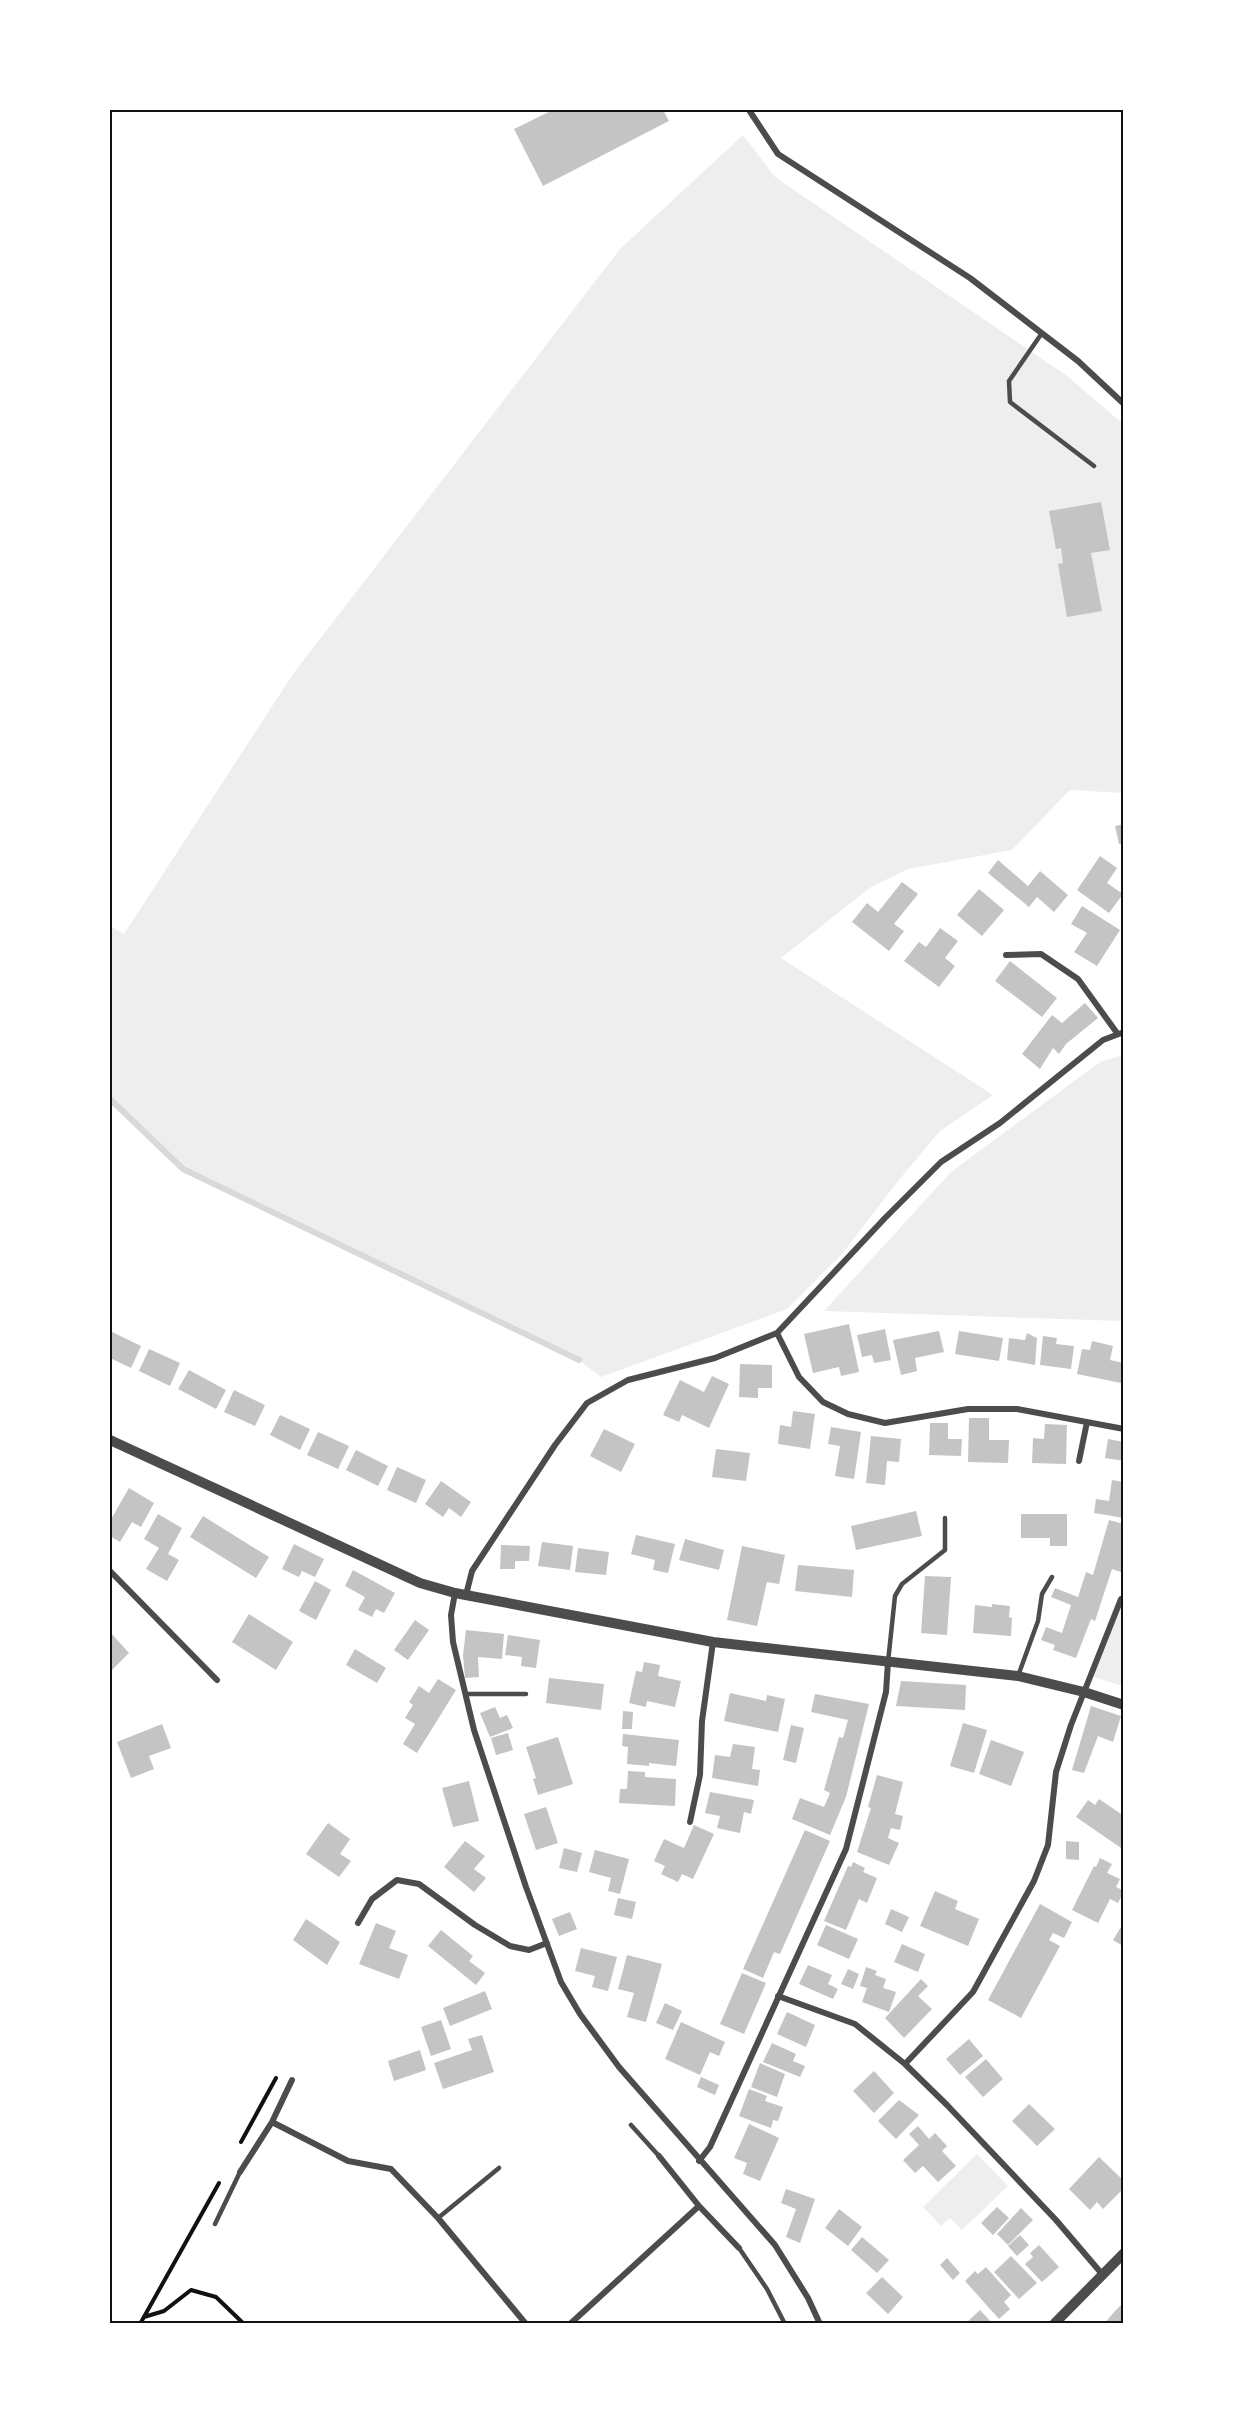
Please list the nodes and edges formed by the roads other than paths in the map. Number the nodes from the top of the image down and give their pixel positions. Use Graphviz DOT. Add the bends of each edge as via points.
graph roads {
  1 [pos="749,110"];
  2 [pos="1042,333"];
  3 [pos="1124,404"];
  4 [pos="1094,466"];
  5 [pos="1006,955"];
  6 [pos="1120,1032"];
  7 [pos="777,1333"];
  8 [pos="1086,1422"];
  9 [pos="1124,1429"];
  10 [pos="110,1440"];
  11 [pos="1079,1461"];
  12 [pos="945,1518"];
  13 [pos="110,1570"];
  14 [pos="1052,1577"];
  15 [pos="460,1595"];
  16 [pos="1121,1599"];
  17 [pos="713,1642"];
  18 [pos="888,1662"];
  19 [pos="1018,1676"];
  20 [pos="217,1680"];
  21 [pos="1084,1692"];
  22 [pos="466,1694"];
  23 [pos="526,1694"];
  24 [pos="1124,1705"];
  25 [pos="690,1822"];
  26 [pos="358,1923"];
  27 [pos="547,1943"];
  28 [pos="778,1996"];
  29 [pos="905,2064"];
  30 [pos="292,2080"];
  31 [pos="272,2122"];
  32 [pos="631,2125"];
  33 [pos="659,2156"];
  34 [pos="699,2161"];
  35 [pos="499,2168"];
  36 [pos="240,2172"];
  37 [pos="699,2206"];
  38 [pos="438,2218"];
  39 [pos="215,2224"];
  40 [pos="739,2248"];
  41 [pos="1124,2253"];
  42 [pos="1102,2274"];
  43 [pos="526,2324"];
  44 [pos="570,2324"];
  45 [pos="785,2324"];
  46 [pos="820,2324"];
  47 [pos="1054,2324"];
  1 -- 2 [label="street" via="778,154 970,278"];
  2 -- 3 [label="street"];
  2 -- 4 [label="lane" via="1009,381 1010,402"];
  5 -- 6 [label="street" via="1041,954 1078,979"];
  6 -- 7 [label="street" via="1103,1040 1000,1123 941,1162"];
  7 -- 8 [label="street" via="800,1377 823,1402 848,1414 885,1423 969,1409 1017,1409"];
  7 -- 15 [label="street" via="715,1358 628,1380 588,1403 555,1445"];
  8 -- 9 [label="street"];
  8 -- 11 [label="street"];
  10 -- 15 [label="street" via="420,1583"];
  12 -- 18 [label="lane" via="945,1550 902,1584 895,1596"];
  13 -- 20 [label="street"];
  14 -- 19 [label="lane" via="1042,1594 1038,1621"];
  15 -- 17 [label="street"];
  15 -- 22 [label="street" via="451,1615 453,1642"];
  16 -- 21 [label="street"];
  17 -- 18 [label="street"];
  17 -- 25 [label="street" via="702,1721 700,1775"];
  18 -- 19 [label="street"];
  18 -- 28 [label="street" via="886,1692 846,1849"];
  19 -- 21 [label="street"];
  21 -- 24 [label="street"];
  21 -- 29 [label="street" via="1056,1772 1048,1845 1034,1881 973,1992"];
  22 -- 23 [label="lane"];
  22 -- 27 [label="street" via="474,1730"];
  26 -- 27 [label="street" via="372,1899 397,1880 418,1884 510,1946 529,1950"];
  27 -- 34 [label="street" via="561,1982 580,2014 619,2067"];
  28 -- 29 [label="street" via="855,2024"];
  28 -- 34 [label="street" via="710,2147"];
  29 -- 42 [label="street" via="1041,2204"];
  30 -- 31 [label="street"];
  31 -- 36 [label="street"];
  31 -- 38 [label="street" via="348,2161 391,2169"];
  32 -- 33 [label="lane"];
  33 -- 37 [label="street"];
  34 -- 46 [label="street" via="775,2245"];
  35 -- 38 [label="lane"];
  36 -- 39 [label="lane"];
  37 -- 40 [label="street"];
  37 -- 44 [label="street"];
  38 -- 43 [label="street"];
  40 -- 45 [label="lane"];
  41 -- 42 [label="street"];
  42 -- 47 [label="street"];
}
